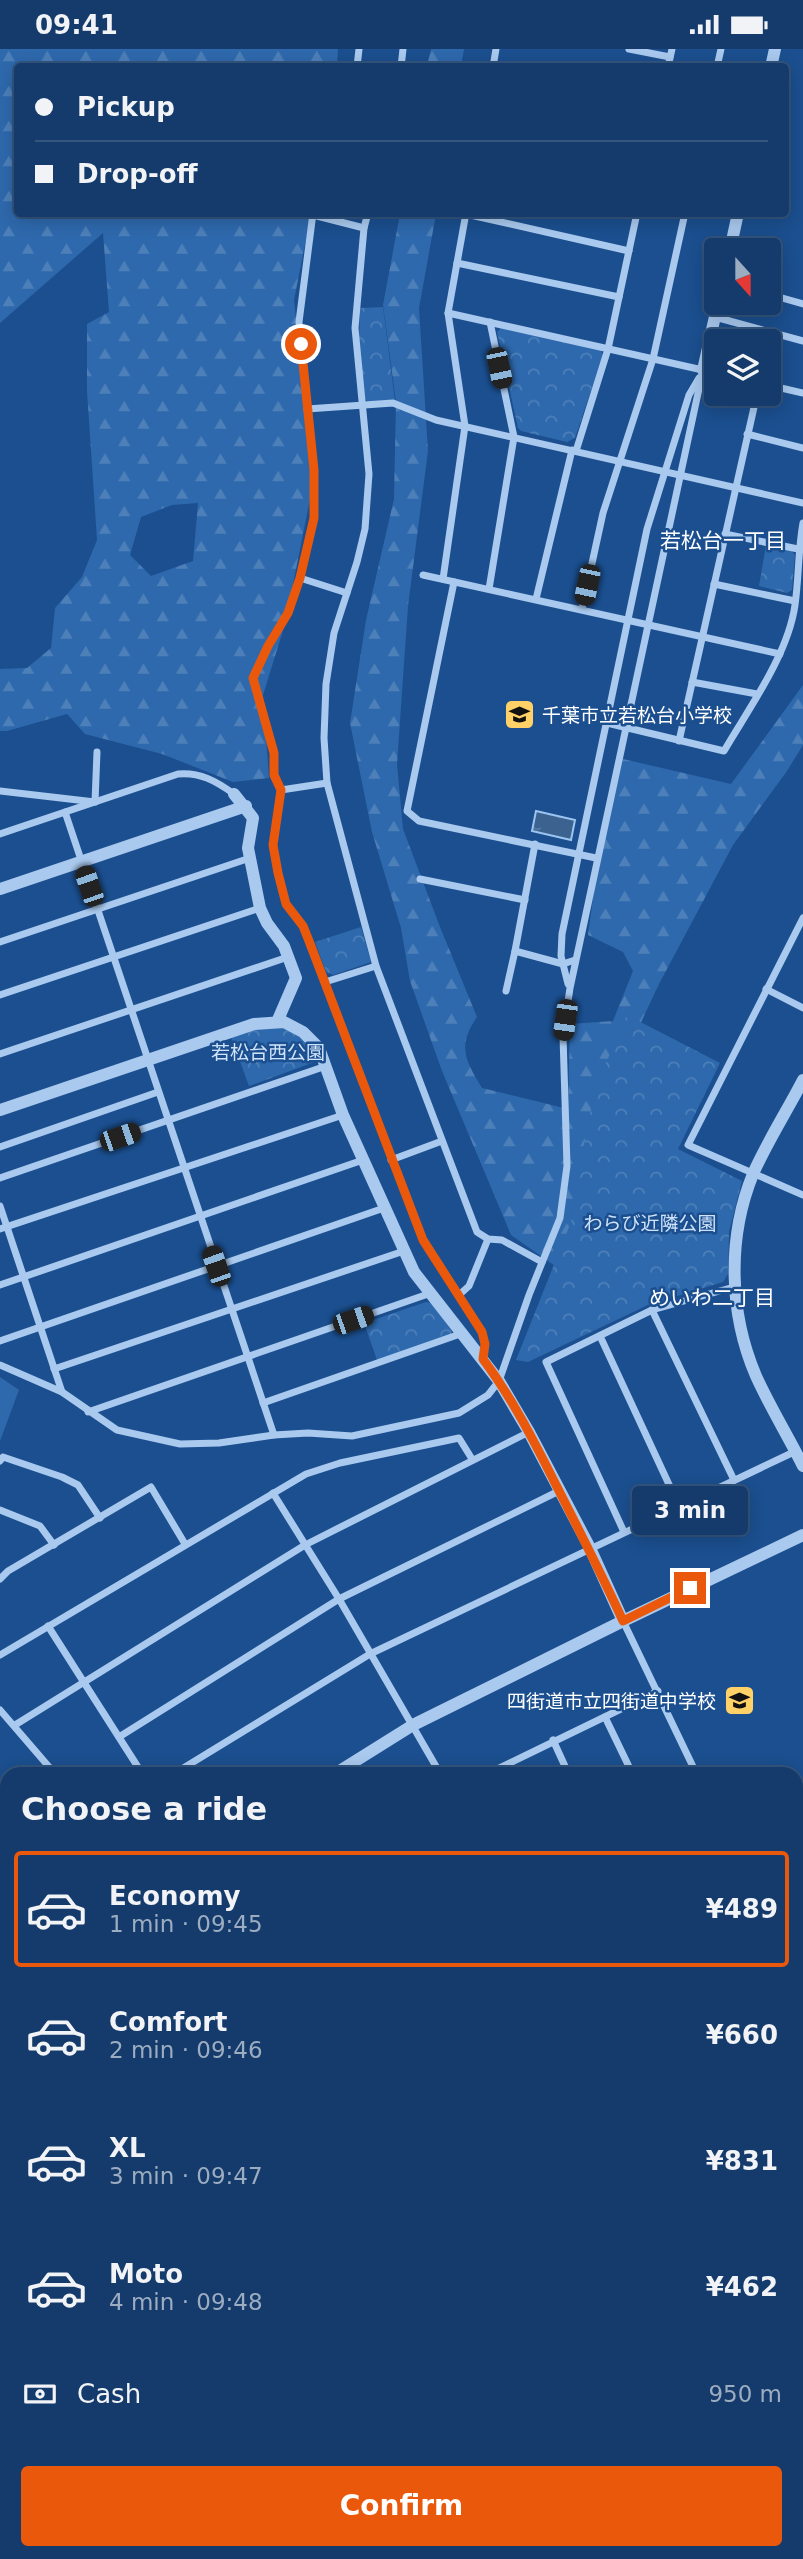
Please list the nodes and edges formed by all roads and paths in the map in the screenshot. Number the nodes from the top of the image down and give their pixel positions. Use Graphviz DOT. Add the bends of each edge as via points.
graph roads {
  1 [pos="629,49"];
  2 [pos="671,53"];
  3 [pos="313,217"];
  4 [pos="325,217"];
  5 [pos="367,217"];
  6 [pos="465,217"];
  7 [pos="479,217"];
  8 [pos="636,217"];
  9 [pos="684,217"];
  10 [pos="737,217"];
  11 [pos="364,227"];
  12 [pos="733,238"];
  13 [pos="629,251"];
  14 [pos="457,263"];
  15 [pos="619,297"];
  16 [pos="781,298"];
  17 [pos="803,304"];
  18 [pos="448,313"];
  19 [pos="715,317"];
  20 [pos="489,322"];
  21 [pos="714,329"];
  22 [pos="803,341"];
  23 [pos="608,349"];
  24 [pos="653,359"];
  25 [pos="704,371"];
  26 [pos="704,379"];
  27 [pos="781,388"];
  28 [pos="704,393"];
  29 [pos="803,393"];
  30 [pos="361,404"];
  31 [pos="754,406"];
  32 [pos="307,409"];
  33 [pos="465,426"];
  34 [pos="747,434"];
  35 [pos="514,437"];
  36 [pos="803,448"];
  37 [pos="574,451"];
  38 [pos="621,461"];
  39 [pos="665,471"];
  40 [pos="681,475"];
  41 [pos="735,488"];
  42 [pos="803,503"];
  43 [pos="803,523"];
  44 [pos="725,534"];
  45 [pos="798,549"];
  46 [pos="423,575"];
  47 [pos="300,578"];
  48 [pos="443,579"];
  49 [pos="454,582"];
  50 [pos="714,584"];
  51 [pos="489,589"];
  52 [pos="346,593"];
  53 [pos="536,599"];
  54 [pos="795,601"];
  55 [pos="582,609"];
  56 [pos="629,619"];
  57 [pos="649,624"];
  58 [pos="702,636"];
  59 [pos="780,654"];
  60 [pos="692,682"];
  61 [pos="757,694"];
  62 [pos="607,723"];
  63 [pos="625,727"];
  64 [pos="679,741"];
  65 [pos="97,752"];
  66 [pos="327,783"];
  67 [pos="281,790"];
  68 [pos="0,791"];
  69 [pos="234,794"];
  70 [pos="95,802"];
  71 [pos="246,806"];
  72 [pos="65,812"];
  73 [pos="0,834"];
  74 [pos="535,844"];
  75 [pos="579,853"];
  76 [pos="596,857"];
  77 [pos="250,858"];
  78 [pos="80,862"];
  79 [pos="420,879"];
  80 [pos="0,889"];
  81 [pos="525,900"];
  82 [pos="260,908"];
  83 [pos="97,910"];
  84 [pos="803,918"];
  85 [pos="794,936"];
  86 [pos="803,940"];
  87 [pos="0,942"];
  88 [pos="515,951"];
  89 [pos="113,957"];
  90 [pos="288,957"];
  91 [pos="575,960"];
  92 [pos="563,964"];
  93 [pos="376,966"];
  94 [pos="325,982"];
  95 [pos="570,988"];
  96 [pos="766,989"];
  97 [pos="506,991"];
  98 [pos="0,995"];
  99 [pos="803,1008"];
  100 [pos="131,1010"];
  101 [pos="277,1022"];
  102 [pos="0,1054"];
  103 [pos="148,1060"];
  104 [pos="326,1066"];
  105 [pos="803,1080"];
  106 [pos="158,1092"];
  107 [pos="0,1110"];
  108 [pos="343,1115"];
  109 [pos="168,1120"];
  110 [pos="442,1141"];
  111 [pos="0,1147"];
  112 [pos="363,1160"];
  113 [pos="391,1160"];
  114 [pos="184,1168"];
  115 [pos="753,1174"];
  116 [pos="0,1178"];
  117 [pos="803,1195"];
  118 [pos="0,1206"];
  119 [pos="384,1209"];
  120 [pos="200,1216"];
  121 [pos="4,1228"];
  122 [pos="488,1240"];
  123 [pos="404,1251"];
  124 [pos="542,1262"];
  125 [pos="216,1266"];
  126 [pos="24,1277"];
  127 [pos="0,1285"];
  128 [pos="734,1287"];
  129 [pos="432,1292"];
  130 [pos="459,1295"];
  131 [pos="231,1309"];
  132 [pos="652,1310"];
  133 [pos="40,1327"];
  134 [pos="463,1333"];
  135 [pos="600,1336"];
  136 [pos="0,1341"];
  137 [pos="247,1356"];
  138 [pos="483,1359"];
  139 [pos="0,1365"];
  140 [pos="54,1369"];
  141 [pos="499,1381"];
  142 [pos="62,1392"];
  143 [pos="263,1403"];
  144 [pos="88,1412"];
  145 [pos="529,1432"];
  146 [pos="274,1435"];
  147 [pos="796,1451"];
  148 [pos="472,1459"];
  149 [pos="0,1461"];
  150 [pos="803,1466"];
  151 [pos="734,1480"];
  152 [pos="559,1491"];
  153 [pos="273,1493"];
  154 [pos="679,1506"];
  155 [pos="0,1510"];
  156 [pos="100,1518"];
  157 [pos="624,1532"];
  158 [pos="803,1535"];
  159 [pos="185,1544"];
  160 [pos="54,1545"];
  161 [pos="305,1545"];
  162 [pos="590,1548"];
  163 [pos="0,1567"];
  164 [pos="8,1571"];
  165 [pos="0,1579"];
  166 [pos="339,1599"];
  167 [pos="623,1621"];
  168 [pos="48,1626"];
  169 [pos="370,1654"];
  170 [pos="0,1655"];
  171 [pos="84,1682"];
  172 [pos="658,1691"];
  173 [pos="0,1710"];
  174 [pos="605,1717"];
  175 [pos="15,1724"];
  176 [pos="413,1725"];
  177 [pos="119,1737"];
  178 [pos="553,1740"];
  179 [pos="50,1767"];
  180 [pos="138,1767"];
  181 [pos="185,1767"];
  182 [pos="346,1767"];
  183 [pos="437,1767"];
  184 [pos="507,1767"];
  185 [pos="565,1767"];
  186 [pos="629,1767"];
  187 [pos="693,1767"];
  1 -- 2 [label="street"];
  3 -- 32 [label="street" via="299,322"];
  4 -- 11 [label="street"];
  5 -- 11 [label="street"];
  6 -- 14 [label="street"];
  7 -- 13 [label="street"];
  8 -- 13 [label="street"];
  9 -- 24 [label="street"];
  10 -- 12 [label="street"];
  11 -- 30 [label="street" via="355,328"];
  13 -- 15 [label="street"];
  14 -- 15 [label="street"];
  14 -- 18 [label="street"];
  15 -- 23 [label="street"];
  16 -- 17 [label="street"];
  18 -- 20 [label="street"];
  18 -- 33 [label="street"];
  19 -- 21 [label="street"];
  19 -- 22 [label="street"];
  20 -- 23 [label="street"];
  20 -- 35 [label="street"];
  23 -- 24 [label="street"];
  23 -- 37 [label="street"];
  24 -- 25 [label="street"];
  24 -- 38 [label="street"];
  26 -- 39 [label="street" via="689,395"];
  27 -- 29 [label="street"];
  28 -- 40 [label="street"];
  30 -- 32 [label="street"];
  30 -- 33 [label="street" via="393,403"];
  30 -- 52 [label="street" via="369,474 365,529"];
  31 -- 34 [label="street"];
  32 -- 47 [label="street" via="314,518"];
  33 -- 35 [label="street"];
  33 -- 48 [label="street"];
  34 -- 36 [label="street"];
  34 -- 41 [label="street"];
  35 -- 37 [label="street"];
  35 -- 51 [label="street"];
  37 -- 38 [label="street"];
  37 -- 53 [label="street"];
  38 -- 39 [label="street"];
  38 -- 55 [label="street" via="603,513"];
  39 -- 40 [label="street"];
  39 -- 56 [label="street" via="647,529"];
  40 -- 41 [label="street"];
  40 -- 57 [label="street"];
  41 -- 42 [label="street"];
  41 -- 44 [label="street"];
  43 -- 45 [label="street"];
  44 -- 45 [label="street"];
  44 -- 50 [label="street"];
  45 -- 54 [label="street"];
  46 -- 48 [label="street"];
  47 -- 52 [label="street"];
  47 -- 67 [label="street" via="288,613 253,678"];
  48 -- 49 [label="street"];
  49 -- 51 [label="street"];
  49 -- 74 [label="street" via="407,811 419,821"];
  50 -- 54 [label="street"];
  50 -- 58 [label="street"];
  51 -- 53 [label="street"];
  52 -- 66 [label="street" via="326,684"];
  53 -- 55 [label="street"];
  54 -- 59 [label="street"];
  55 -- 56 [label="street"];
  56 -- 57 [label="street"];
  56 -- 62 [label="street"];
  57 -- 58 [label="street"];
  57 -- 63 [label="street"];
  58 -- 59 [label="street"];
  58 -- 60 [label="street"];
  59 -- 61 [label="street"];
  60 -- 61 [label="street"];
  60 -- 64 [label="street"];
  61 -- 64 [label="street" via="724,751"];
  62 -- 63 [label="street"];
  62 -- 75 [label="street"];
  63 -- 64 [label="street"];
  63 -- 76 [label="street"];
  65 -- 70 [label="street"];
  66 -- 67 [label="street"];
  66 -- 93 [label="street"];
  67 -- 94 [label="street" via="273,845 278,873 286,904 303,926"];
  68 -- 70 [label="street"];
  69 -- 70 [label="street" via="216,781 192,773"];
  69 -- 71 [label="street"];
  70 -- 72 [label="street"];
  71 -- 77 [label="street" via="253,818"];
  71 -- 78 [label="street"];
  72 -- 73 [label="street"];
  72 -- 78 [label="street"];
  74 -- 75 [label="street"];
  74 -- 81 [label="street"];
  75 -- 76 [label="street"];
  75 -- 92 [label="street" via="562,934"];
  76 -- 91 [label="street"];
  77 -- 82 [label="street"];
  77 -- 83 [label="street"];
  78 -- 80 [label="street"];
  78 -- 83 [label="street"];
  79 -- 81 [label="street"];
  81 -- 88 [label="street"];
  82 -- 89 [label="street"];
  82 -- 90 [label="street"];
  83 -- 87 [label="street"];
  83 -- 89 [label="street"];
  84 -- 85 [label="street"];
  85 -- 86 [label="street"];
  85 -- 96 [label="street"];
  88 -- 92 [label="street"];
  88 -- 97 [label="street"];
  89 -- 98 [label="street"];
  89 -- 100 [label="street"];
  90 -- 100 [label="street"];
  90 -- 101 [label="street" via="296,978"];
  91 -- 92 [label="street"];
  91 -- 95 [label="street"];
  92 -- 95 [label="street"];
  93 -- 94 [label="street"];
  93 -- 110 [label="street"];
  94 -- 113 [label="street"];
  95 -- 124 [label="street" via="563,1036 566,1166 560,1218"];
  96 -- 99 [label="street"];
  96 -- 115 [label="street" via="688,1145"];
  100 -- 102 [label="street"];
  100 -- 103 [label="street"];
  101 -- 103 [label="street" via="254,1024"];
  101 -- 104 [label="street" via="293,1026 312,1040"];
  103 -- 106 [label="street"];
  103 -- 107 [label="street"];
  104 -- 108 [label="street"];
  104 -- 109 [label="street"];
  105 -- 115 [label="street"];
  106 -- 109 [label="street"];
  106 -- 111 [label="street"];
  108 -- 112 [label="street"];
  108 -- 114 [label="street"];
  109 -- 114 [label="street"];
  109 -- 116 [label="street"];
  110 -- 113 [label="street"];
  110 -- 122 [label="street" via="477,1232"];
  112 -- 119 [label="street"];
  112 -- 120 [label="street"];
  113 -- 130 [label="street" via="423,1240"];
  114 -- 120 [label="street"];
  114 -- 121 [label="street"];
  115 -- 117 [label="street"];
  115 -- 128 [label="street" via="739,1224"];
  118 -- 121 [label="street"];
  119 -- 123 [label="street"];
  119 -- 125 [label="street"];
  120 -- 125 [label="street"];
  120 -- 126 [label="street"];
  121 -- 126 [label="street"];
  122 -- 124 [label="street" via="502,1240"];
  122 -- 130 [label="street" via="469,1286"];
  123 -- 129 [label="street" via="414,1272"];
  123 -- 131 [label="street"];
  124 -- 141 [label="street"];
  125 -- 131 [label="street"];
  125 -- 133 [label="street"];
  126 -- 127 [label="street"];
  126 -- 133 [label="street"];
  128 -- 132 [label="street"];
  128 -- 147 [label="street" via="742,1337 756,1376"];
  129 -- 134 [label="street"];
  129 -- 137 [label="street"];
  130 -- 138 [label="street" via="482,1332"];
  131 -- 137 [label="street"];
  131 -- 140 [label="street"];
  132 -- 135 [label="street"];
  132 -- 151 [label="street"];
  133 -- 136 [label="street"];
  133 -- 140 [label="street"];
  134 -- 138 [label="street"];
  134 -- 143 [label="street"];
  135 -- 154 [label="street"];
  135 -- 157 [label="street" via="546,1362"];
  137 -- 143 [label="street"];
  137 -- 144 [label="street"];
  138 -- 141 [label="street"];
  139 -- 142 [label="street"];
  140 -- 142 [label="street"];
  141 -- 145 [label="street"];
  141 -- 146 [label="street" via="488,1395 459,1413 435,1419 352,1436"];
  142 -- 144 [label="street"];
  143 -- 146 [label="street"];
  144 -- 146 [label="street" via="117,1430 180,1444"];
  145 -- 148 [label="street"];
  145 -- 152 [label="street"];
  147 -- 150 [label="street"];
  147 -- 151 [label="street"];
  148 -- 153 [label="street" via="459,1439 340,1463 306,1474"];
  148 -- 161 [label="street"];
  149 -- 156 [label="street" via="3,1457 78,1485"];
  151 -- 154 [label="street"];
  152 -- 162 [label="street"];
  152 -- 166 [label="street"];
  153 -- 159 [label="street"];
  153 -- 161 [label="street"];
  154 -- 157 [label="street"];
  155 -- 160 [label="street" via="40,1526"];
  156 -- 159 [label="street" via="152,1487"];
  156 -- 160 [label="street"];
  157 -- 162 [label="street"];
  158 -- 167 [label="street"];
  159 -- 168 [label="street"];
  160 -- 164 [label="street"];
  161 -- 166 [label="street"];
  161 -- 171 [label="street"];
  162 -- 167 [label="street"];
  162 -- 169 [label="street"];
  163 -- 164 [label="street"];
  164 -- 165 [label="street"];
  166 -- 169 [label="street"];
  166 -- 177 [label="street"];
  167 -- 172 [label="street"];
  167 -- 176 [label="street"];
  168 -- 170 [label="street"];
  168 -- 171 [label="street"];
  169 -- 176 [label="street"];
  169 -- 181 [label="street"];
  171 -- 175 [label="street"];
  171 -- 177 [label="street"];
  172 -- 174 [label="street"];
  172 -- 187 [label="street"];
  173 -- 175 [label="street"];
  174 -- 178 [label="street"];
  174 -- 186 [label="street"];
  175 -- 179 [label="street"];
  176 -- 182 [label="street"];
  176 -- 183 [label="street"];
  177 -- 180 [label="street"];
  178 -- 184 [label="street"];
  178 -- 185 [label="street"];
}
